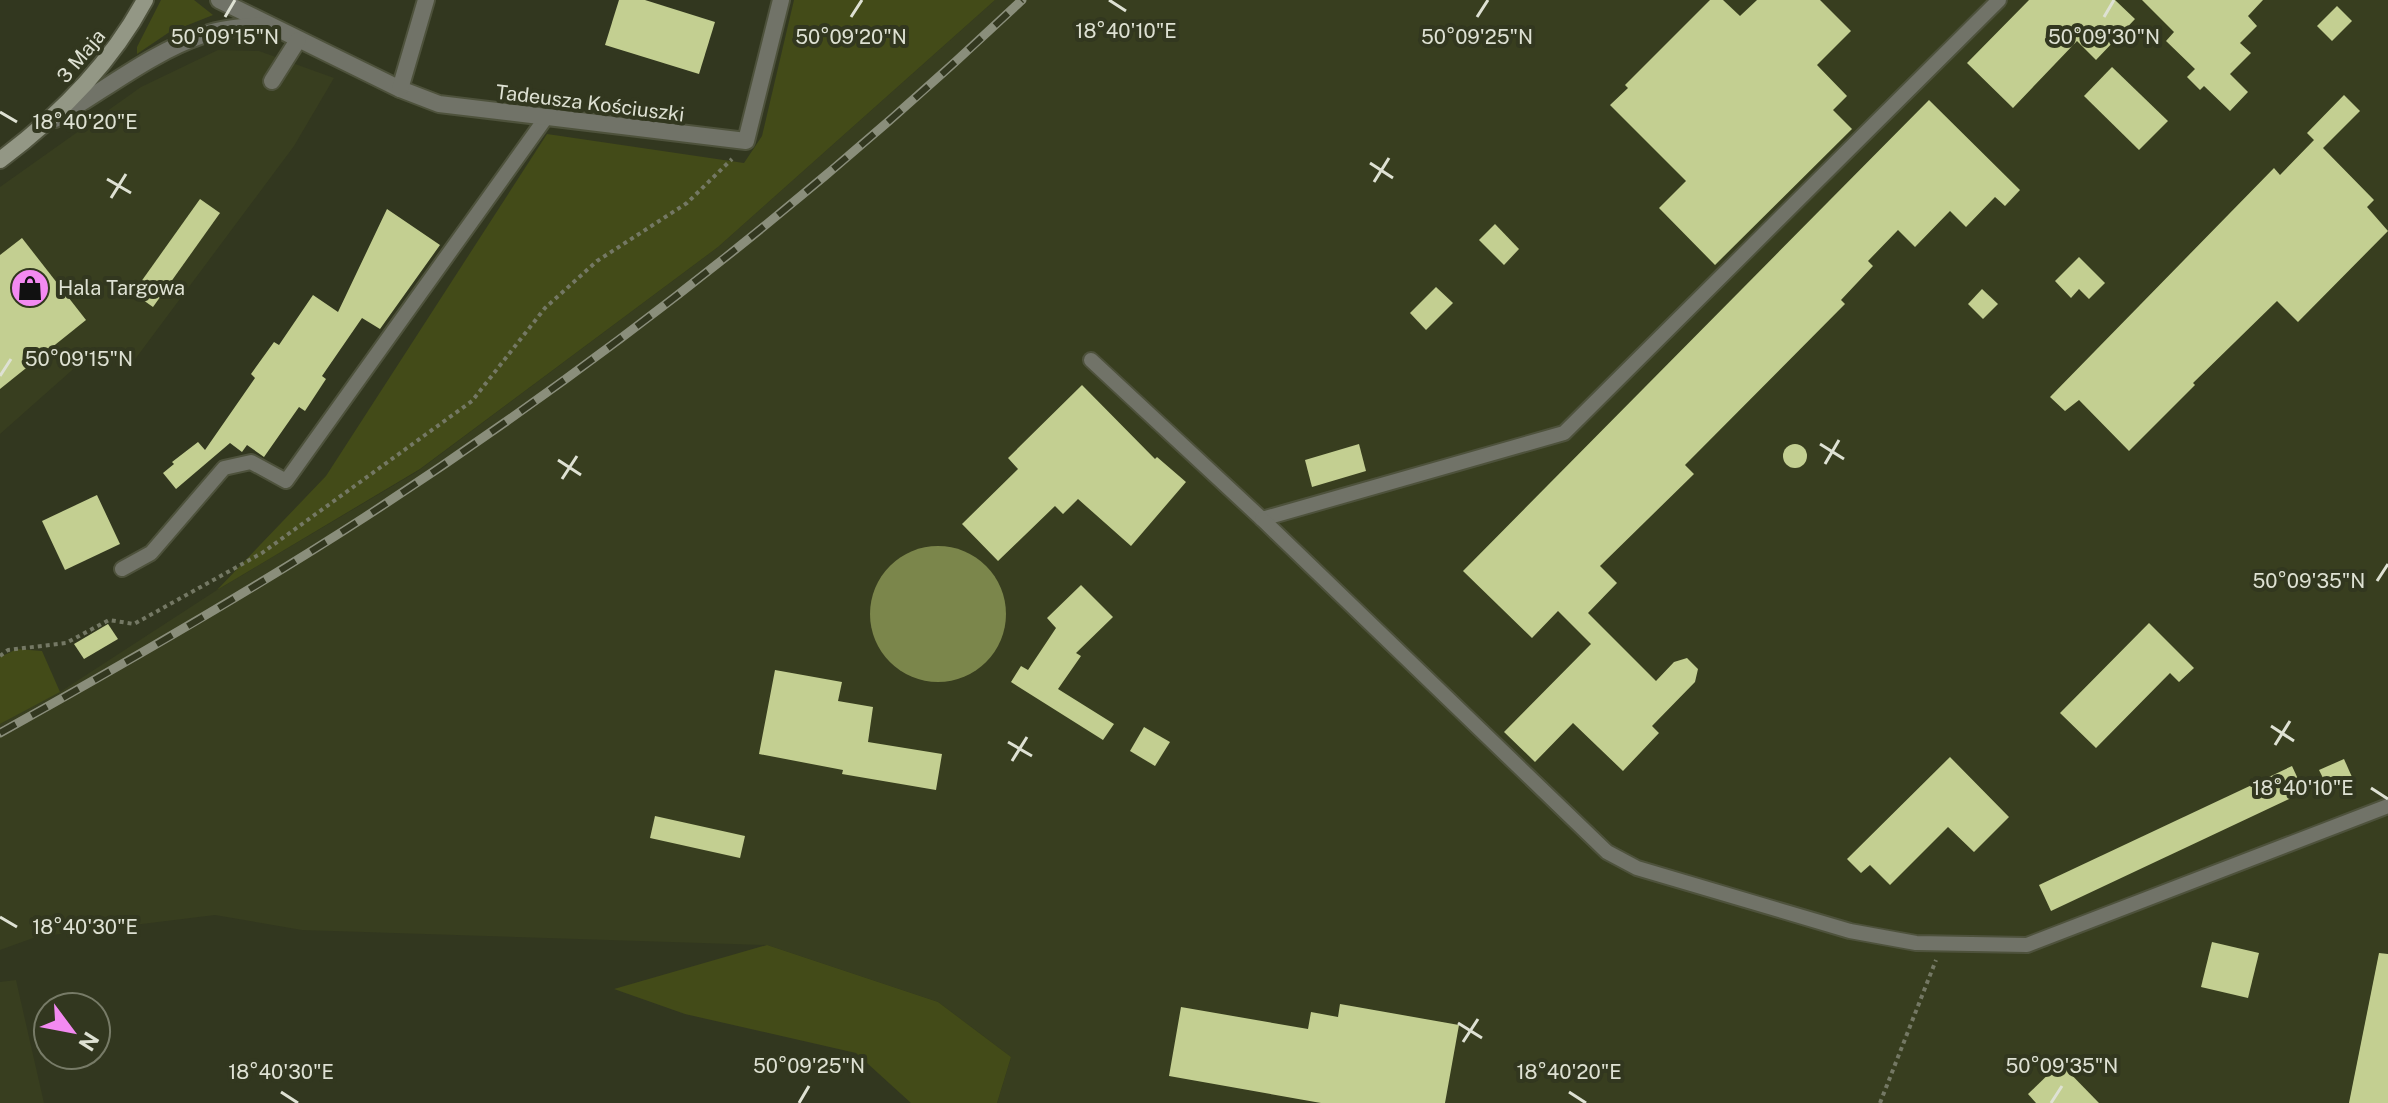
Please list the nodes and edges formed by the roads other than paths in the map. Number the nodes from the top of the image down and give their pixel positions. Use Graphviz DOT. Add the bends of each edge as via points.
graph roads {
  1 [pos="145,0"];
  2 [pos="219,0"];
  3 [pos="426,0"];
  4 [pos="781,0"];
  5 [pos="1999,0"];
  6 [pos="266,25"];
  7 [pos="298,40"];
  8 [pos="272,81"];
  9 [pos="400,89"];
  10 [pos="545,119"];
  11 [pos="42,127"];
  12 [pos="0,160"];
  13 [pos="1091,360"];
  14 [pos="1262,519"];
  15 [pos="122,569"];
  16 [pos="2388,806"];
  1 -- 11 [label="main road, 3 Maja" via="105,60"];
  2 -- 6 [label="street, Tadeusza Kościuszki"];
  3 -- 9 [label="street"];
  4 -- 10 [label="street, Tadeusza Kościuszki" via="746,141"];
  5 -- 14 [label="lane" via="1564,433"];
  6 -- 7 [label="street, Tadeusza Kościuszki"];
  6 -- 11 [label="street" via="218,30 188,40"];
  7 -- 8 [label="street"];
  7 -- 9 [label="street, Tadeusza Kościuszki"];
  9 -- 10 [label="street, Tadeusza Kościuszki" via="439,104"];
  10 -- 15 [label="lane" via="286,481 251,462 224,468 151,553"];
  11 -- 12 [label="main road, 3 Maja"];
  13 -- 14 [label="lane"];
  14 -- 16 [label="lane" via="1607,852 1637,868 1850,931 1916,943 2027,945"];
}
